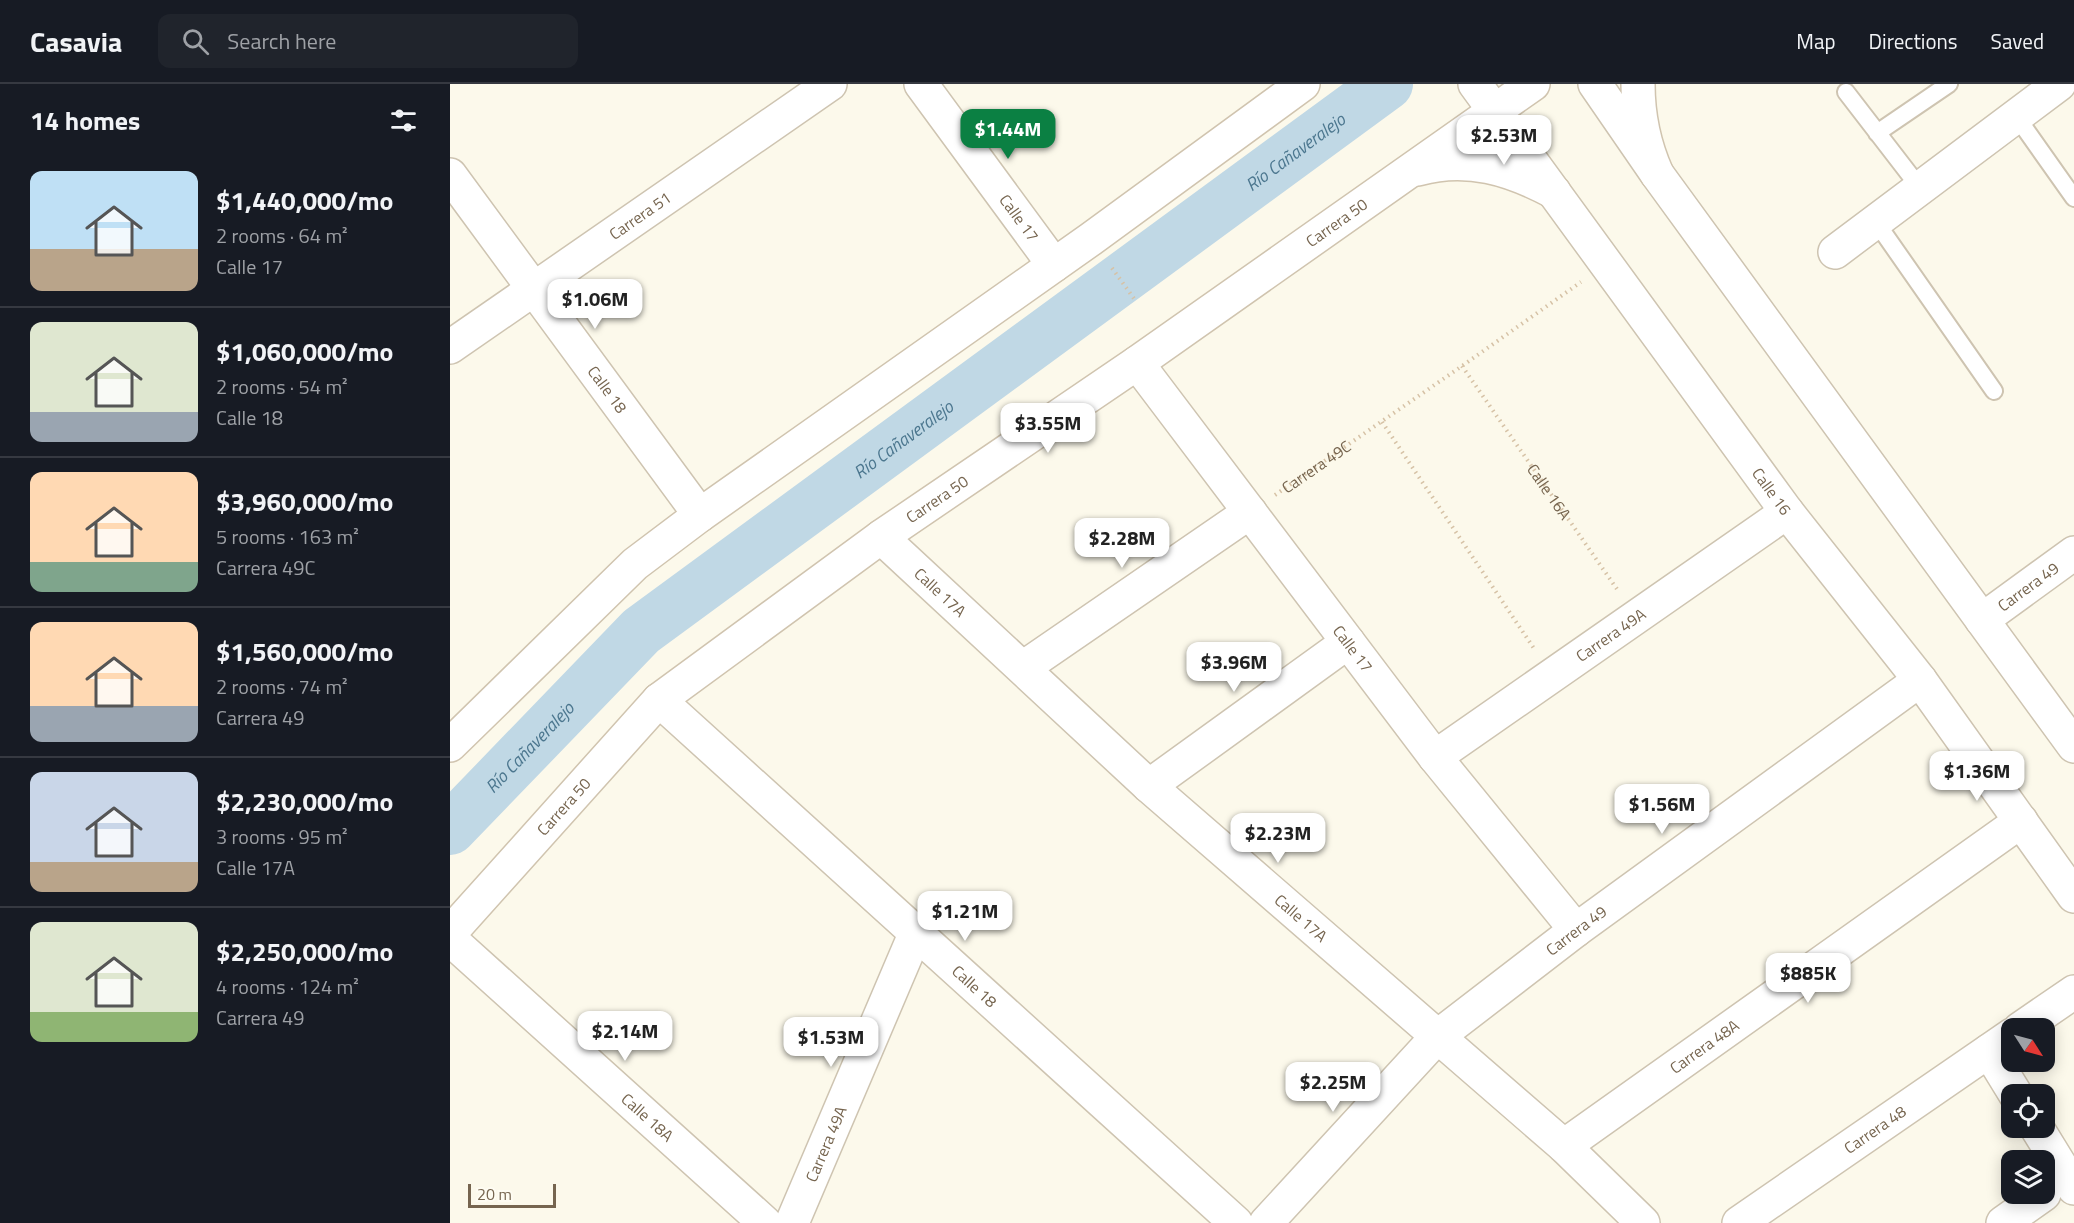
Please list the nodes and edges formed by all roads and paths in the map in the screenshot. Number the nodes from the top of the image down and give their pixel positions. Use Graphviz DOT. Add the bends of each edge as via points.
graph roads {
  1 [pos="830,84"];
  2 [pos="921,84"];
  3 [pos="1303,84"];
  4 [pos="1533,84"];
  5 [pos="1595,84"];
  6 [pos="1638,84"];
  7 [pos="1918,84"];
  8 [pos="1949,84"];
  9 [pos="2059,84"];
  10 [pos="1846,92"];
  11 [pos="1483,94"];
  12 [pos="1928,99"];
  13 [pos="2016,116"];
  14 [pos="1877,133"];
  15 [pos="1410,171"];
  16 [pos="1657,174"];
  17 [pos="450,175"];
  18 [pos="1920,188"];
  19 [pos="1554,192"];
  20 [pos="2074,198"];
  21 [pos="1876,222"];
  22 [pos="1835,252"];
  23 [pos="1606,264"];
  24 [pos="1054,266"];
  25 [pos="1112,268"];
  26 [pos="534,289"];
  27 [pos="1135,300"];
  28 [pos="450,347"];
  29 [pos="1137,363"];
  30 [pos="1462,366"];
  31 [pos="1994,391"];
  32 [pos="1382,422"];
  33 [pos="1250,512"];
  34 [pos="1787,512"];
  35 [pos="700,515"];
  36 [pos="881,537"];
  37 [pos="2074,553"];
  38 [pos="1636,617"];
  39 [pos="1982,620"];
  40 [pos="1348,642"];
  41 [pos="1023,668"];
  42 [pos="1552,676"];
  43 [pos="1920,680"];
  44 [pos="659,700"];
  45 [pos="450,745"];
  46 [pos="2074,746"];
  47 [pos="1435,757"];
  48 [pos="1149,786"];
  49 [pos="2021,821"];
  50 [pos="2074,896"];
  51 [pos="1576,930"];
  52 [pos="916,932"];
  53 [pos="450,933"];
  54 [pos="450,939"];
  55 [pos="2074,992"];
  56 [pos="2036,1018"];
  57 [pos="1437,1036"];
  58 [pos="2000,1043"];
  59 [pos="2013,1084"];
  60 [pos="2040,1138"];
  61 [pos="1564,1146"];
  62 [pos="2057,1188"];
  63 [pos="765,1223"];
  64 [pos="792,1223"];
  65 [pos="1236,1223"];
  66 [pos="1266,1223"];
  67 [pos="1643,1223"];
  68 [pos="1739,1223"];
  69 [pos="2003,1223"];
  1 -- 26 [label="street, Carrera 51"];
  2 -- 24 [label="street, Calle 17"];
  3 -- 24 [label="street"];
  4 -- 11 [label="street, Carrera 50"];
  5 -- 16 [label="street"];
  6 -- 16 [label="street" via="1642,131"];
  7 -- 12 [label="lane"];
  8 -- 12 [label="lane"];
  9 -- 13 [label="street"];
  10 -- 14 [label="lane"];
  11 -- 15 [label="street, Carrera 50"];
  11 -- 19 [label="street, Calle 16"];
  12 -- 14 [label="lane"];
  13 -- 18 [label="street"];
  13 -- 20 [label="lane"];
  14 -- 18 [label="lane"];
  15 -- 19 [label="street" via="1450,163 1477,164 1517,174"];
  15 -- 29 [label="street, Carrera 50"];
  16 -- 39 [label="street"];
  17 -- 26 [label="street, Calle 18"];
  18 -- 21 [label="street"];
  19 -- 23 [label="street, Calle 16"];
  21 -- 22 [label="street"];
  21 -- 31 [label="lane"];
  23 -- 30 [label="path, Carrera 49C"];
  23 -- 34 [label="street, Calle 16"];
  24 -- 35 [label="street"];
  25 -- 27 [label="path"];
  26 -- 28 [label="street, Carrera 51"];
  26 -- 35 [label="street, Calle 18"];
  29 -- 33 [label="street, Calle 17"];
  29 -- 36 [label="street, Carrera 50"];
  30 -- 32 [label="path, Carrera 49C"];
  30 -- 38 [label="path, Calle 16A"];
  32 -- 33 [label="path, Carrera 49C"];
  32 -- 42 [label="path"];
  33 -- 40 [label="street, Calle 17"];
  33 -- 41 [label="street"];
  34 -- 38 [label="street, Carrera 49A"];
  34 -- 43 [label="street, Calle 16"];
  35 -- 45 [label="street" via="635,564"];
  36 -- 41 [label="street, Calle 17A"];
  36 -- 44 [label="street, Carrera 50"];
  37 -- 39 [label="street, Carrera 49"];
  38 -- 42 [label="street, Carrera 49A"];
  39 -- 46 [label="street"];
  40 -- 47 [label="street, Calle 17"];
  40 -- 48 [label="street"];
  41 -- 48 [label="street, Calle 17A"];
  42 -- 47 [label="street, Carrera 49A"];
  43 -- 49 [label="street, Calle 16"];
  43 -- 51 [label="street, Carrera 49"];
  44 -- 52 [label="street, Calle 18"];
  44 -- 53 [label="street, Carrera 50"];
  47 -- 51 [label="street, Calle 17"];
  48 -- 57 [label="street, Calle 17A"];
  49 -- 50 [label="street, Calle 16"];
  49 -- 61 [label="street, Carrera 48A"];
  51 -- 57 [label="street, Carrera 49"];
  52 -- 64 [label="street, Carrera 49A"];
  52 -- 65 [label="street, Calle 18"];
  54 -- 63 [label="street, Calle 18A"];
  55 -- 56 [label="street"];
  57 -- 61 [label="street, Calle 17A"];
  57 -- 66 [label="street, Carrera 49"];
  58 -- 59 [label="street"];
  58 -- 68 [label="street, Carrera 48"];
  60 -- 62 [label="street"];
  61 -- 67 [label="street, Calle 17A"];
  62 -- 69 [label="street"];
}
